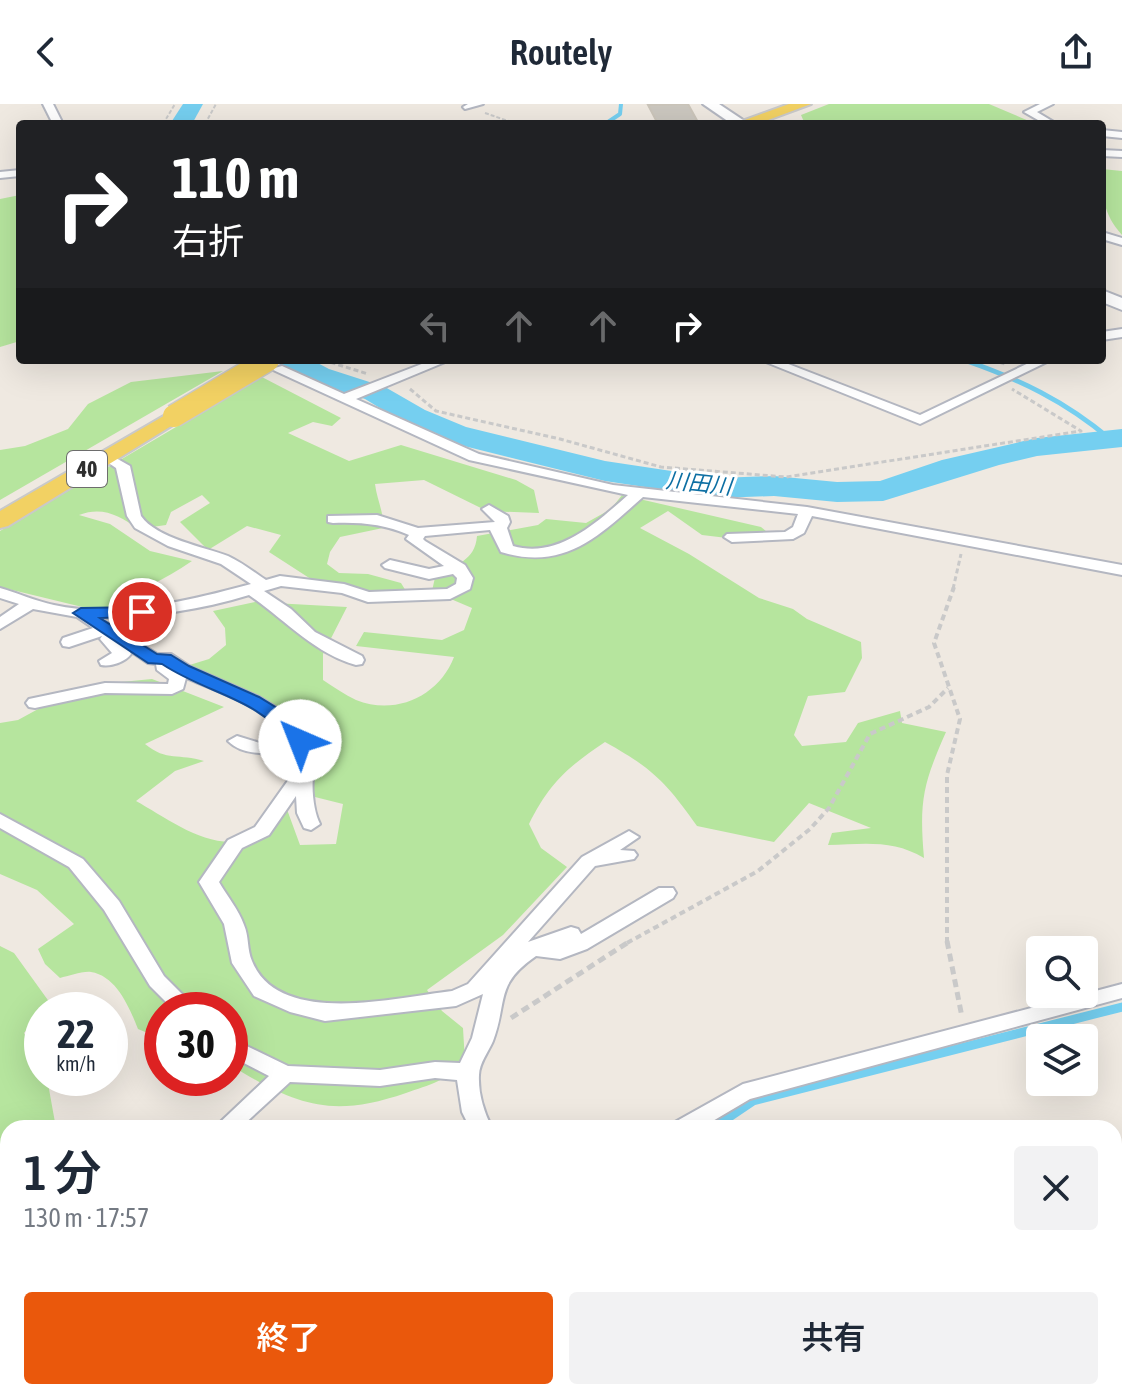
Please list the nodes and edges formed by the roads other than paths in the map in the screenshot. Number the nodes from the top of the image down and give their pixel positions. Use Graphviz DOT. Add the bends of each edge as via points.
graph roads {
  1 [pos="710,104"];
  2 [pos="804,104"];
  3 [pos="1048,104"];
  4 [pos="736,120"];
  5 [pos="754,120"];
  6 [pos="1044,120"];
  7 [pos="1106,238"];
  8 [pos="1122,252"];
  9 [pos="273,364"];
  10 [pos="434,364"];
  11 [pos="777,364"];
  12 [pos="1036,364"];
  13 [pos="344,399"];
  14 [pos="107,457"];
  15 [pos="640,492"];
  16 [pos="489,509"];
  17 [pos="807,511"];
  18 [pos="333,519"];
  19 [pos="0,521"];
  20 [pos="499,528"];
  21 [pos="419,534"];
  22 [pos="732,537"];
  23 [pos="390,565"];
  24 [pos="459,568"];
  25 [pos="1122,570"];
  26 [pos="257,587"];
  27 [pos="0,593"];
  28 [pos="32,603"];
  29 [pos="81,613"];
  30 [pos="0,624"];
  31 [pos="103,630"];
  32 [pos="69,642"];
  33 [pos="160,659"];
  34 [pos="356,660"];
  35 [pos="107,661"];
  36 [pos="191,661"];
  37 [pos="35,703"];
  38 [pos="237,741"];
  39 [pos="301,745"];
  40 [pos="303,771"];
  41 [pos="0,820"];
  42 [pos="311,824"];
  43 [pos="628,846"];
  44 [pos="666,893"];
  45 [pos="571,934"];
  46 [pos="533,949"];
  47 [pos="505,962"];
  48 [pos="1122,991"];
  49 [pos="168,992"];
  50 [pos="248,1055"];
  51 [pos="467,1072"];
  52 [pos="285,1074"];
  53 [pos="234,1120"];
  54 [pos="477,1120"];
  55 [pos="696,1120"];
  1 -- 4 [label="main road"];
  2 -- 5 [label="main road"];
  3 -- 6 [label="street" via="1029,112"];
  7 -- 8 [label="street"];
  9 -- 13 [label="street"];
  9 -- 14 [label="main road, 40, bridge"];
  10 -- 13 [label="street"];
  11 -- 12 [label="street" via="920,420"];
  13 -- 15 [label="street" via="474,457"];
  14 -- 19 [label="main road, 40"];
  14 -- 26 [label="street" via="123,466 140,525 226,561"];
  15 -- 17 [label="street"];
  15 -- 20 [label="street" via="573,545 542,556 506,549"];
  16 -- 20 [label="street" via="501,516"];
  17 -- 22 [label="street" via="799,530 788,536"];
  17 -- 25 [label="street"];
  18 -- 21 [label="street" via="374,517"];
  20 -- 21 [label="street"];
  21 -- 24 [label="street" via="414,539 423,548"];
  23 -- 24 [label="street" via="429,574"];
  24 -- 26 [label="street" via="464,586 450,594 368,597 280,581"];
  26 -- 29 [label="street" via="142,612"];
  26 -- 34 [label="street" via="309,635"];
  27 -- 28 [label="street"];
  28 -- 29 [label="street"];
  28 -- 30 [label="street"];
  29 -- 31 [label="street"];
  31 -- 32 [label="street"];
  31 -- 33 [label="street"];
  31 -- 35 [label="street" via="123,654"];
  33 -- 36 [label="street"];
  33 -- 37 [label="street" via="178,678 177,685 161,690 105,688"];
  33 -- 39 [label="street" via="253,701 284,720"];
  38 -- 39 [label="street" via="267,749"];
  39 -- 40 [label="street" via="308,765"];
  40 -- 42 [label="street" via="308,788 304,811"];
  40 -- 47 [label="street" via="262,831 235,844 209,882 234,924 242,963 261,991 325,1013 397,1007 456,998"];
  41 -- 49 [label="street" via="76,863 112,906"];
  43 -- 47 [label="street" via="589,861"];
  44 -- 46 [label="street" via="580,944 560,952"];
  45 -- 46 [label="street"];
  46 -- 47 [label="street"];
  47 -- 51 [label="street" via="483,1038"];
  48 -- 55 [label="street" via="743,1092"];
  50 -- 52 [label="street"];
  51 -- 52 [label="street" via="435,1070 380,1078"];
  51 -- 54 [label="street"];
  52 -- 53 [label="street"];
}
